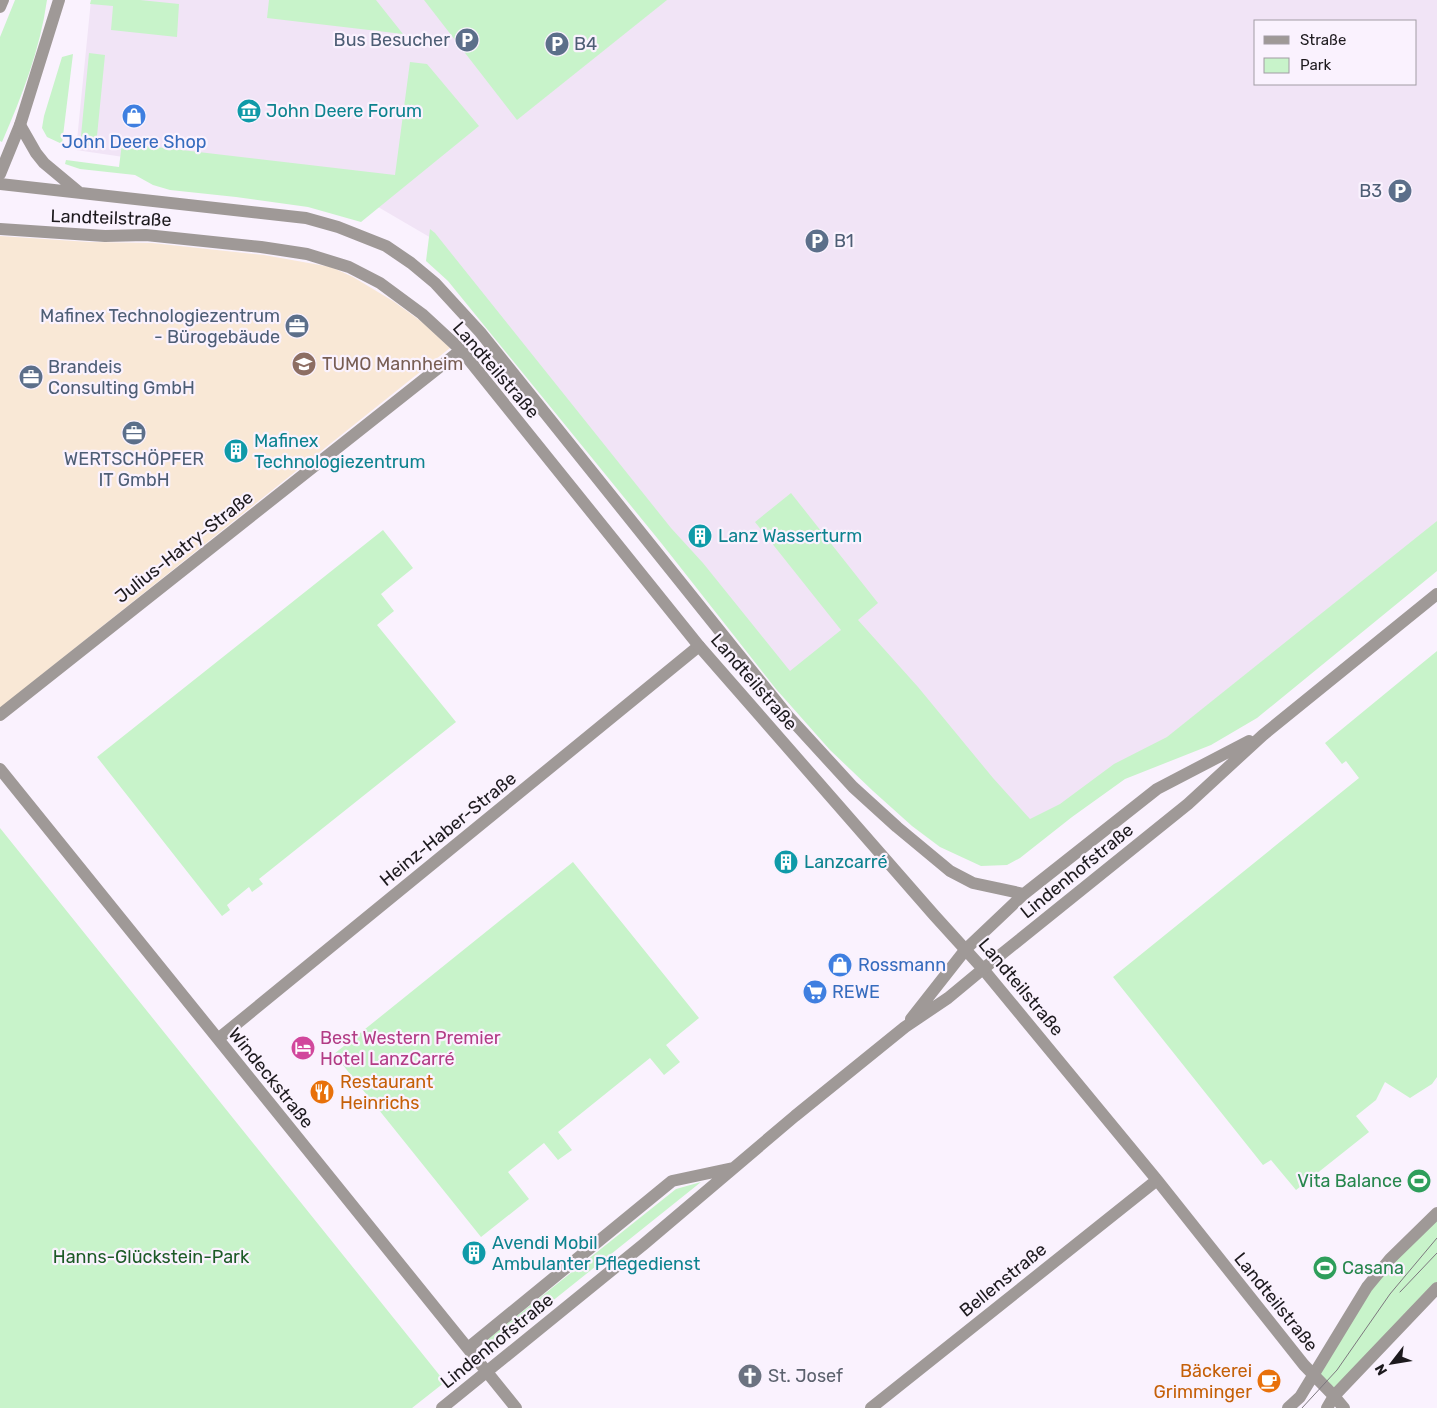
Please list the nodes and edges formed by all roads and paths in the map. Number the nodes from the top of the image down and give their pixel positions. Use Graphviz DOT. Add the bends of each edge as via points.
graph roads {
  1 [pos="3,0"];
  2 [pos="60,0"];
  3 [pos="0,7"];
  4 [pos="20,125"];
  5 [pos="0,174"];
  6 [pos="0,184"];
  7 [pos="80,193"];
  8 [pos="0,229"];
  9 [pos="461,350"];
  10 [pos="1437,594"];
  11 [pos="700,646"];
  12 [pos="0,715"];
  13 [pos="1263,734"];
  14 [pos="0,769"];
  15 [pos="1024,894"];
  16 [pos="966,949"];
  17 [pos="983,969"];
  18 [pos="905,1027"];
  19 [pos="218,1039"];
  20 [pos="735,1167"];
  21 [pos="1157,1180"];
  22 [pos="1437,1213"];
  23 [pos="1437,1288"];
  24 [pos="468,1348"];
  25 [pos="487,1372"];
  26 [pos="1313,1375"];
  27 [pos="1334,1396"];
  28 [pos="442,1408"];
  29 [pos="516,1408"];
  30 [pos="871,1408"];
  31 [pos="1288,1408"];
  32 [pos="1327,1408"];
  33 [pos="1344,1408"];
  1 -- 3 [label="street"];
  2 -- 4 [label="street"];
  4 -- 5 [label="street"];
  4 -- 7 [label="street" via="44,163"];
  6 -- 7 [label="street, Landteilstraße"];
  7 -- 15 [label="street, Landteilstraße" via="306,218 386,246 411,263 435,283 480,332 788,716 853,787 950,871 973,883"];
  8 -- 9 [label="street, Landteilstraße" via="105,236 146,235 306,254 349,267 380,283 422,314"];
  9 -- 11 [label="street, Landteilstraße"];
  9 -- 12 [label="street, Julius-Hatry-Straße"];
  10 -- 13 [label="street, Lindenhofstraße"];
  11 -- 16 [label="street, Landteilstraße"];
  11 -- 19 [label="street, Heinz-Haber-Straße"];
  13 -- 15 [label="street, Lindenhofstraße" via="1157,789"];
  13 -- 17 [label="street, Lindenhofstraße" via="1188,804"];
  14 -- 19 [label="street, Windeckstraße"];
  15 -- 16 [label="street, Lindenhofstraße"];
  16 -- 17 [label="street, Landteilstraße"];
  16 -- 18 [label="street, Lindenhofstraße"];
  17 -- 18 [label="street, Lindenhofstraße"];
  17 -- 21 [label="street, Landteilstraße"];
  18 -- 20 [label="street, Lindenhofstraße"];
  19 -- 24 [label="street, Windeckstraße"];
  20 -- 24 [label="street, Lindenhofstraße" via="672,1181"];
  20 -- 25 [label="street, Lindenhofstraße"];
  21 -- 26 [label="street, Landteilstraße"];
  21 -- 30 [label="street, Bellenstraße"];
  22 -- 26 [label="street" via="1390,1259 1367,1287"];
  23 -- 27 [label="street"];
  24 -- 25 [label="street, Windeckstraße"];
  25 -- 28 [label="street, Lindenhofstraße"];
  25 -- 29 [label="street, Windeckstraße"];
  26 -- 27 [label="street, Landteilstraße"];
  26 -- 31 [label="street" via="1300,1397"];
  27 -- 32 [label="street"];
  27 -- 33 [label="street, Landteilstraße"];
}
